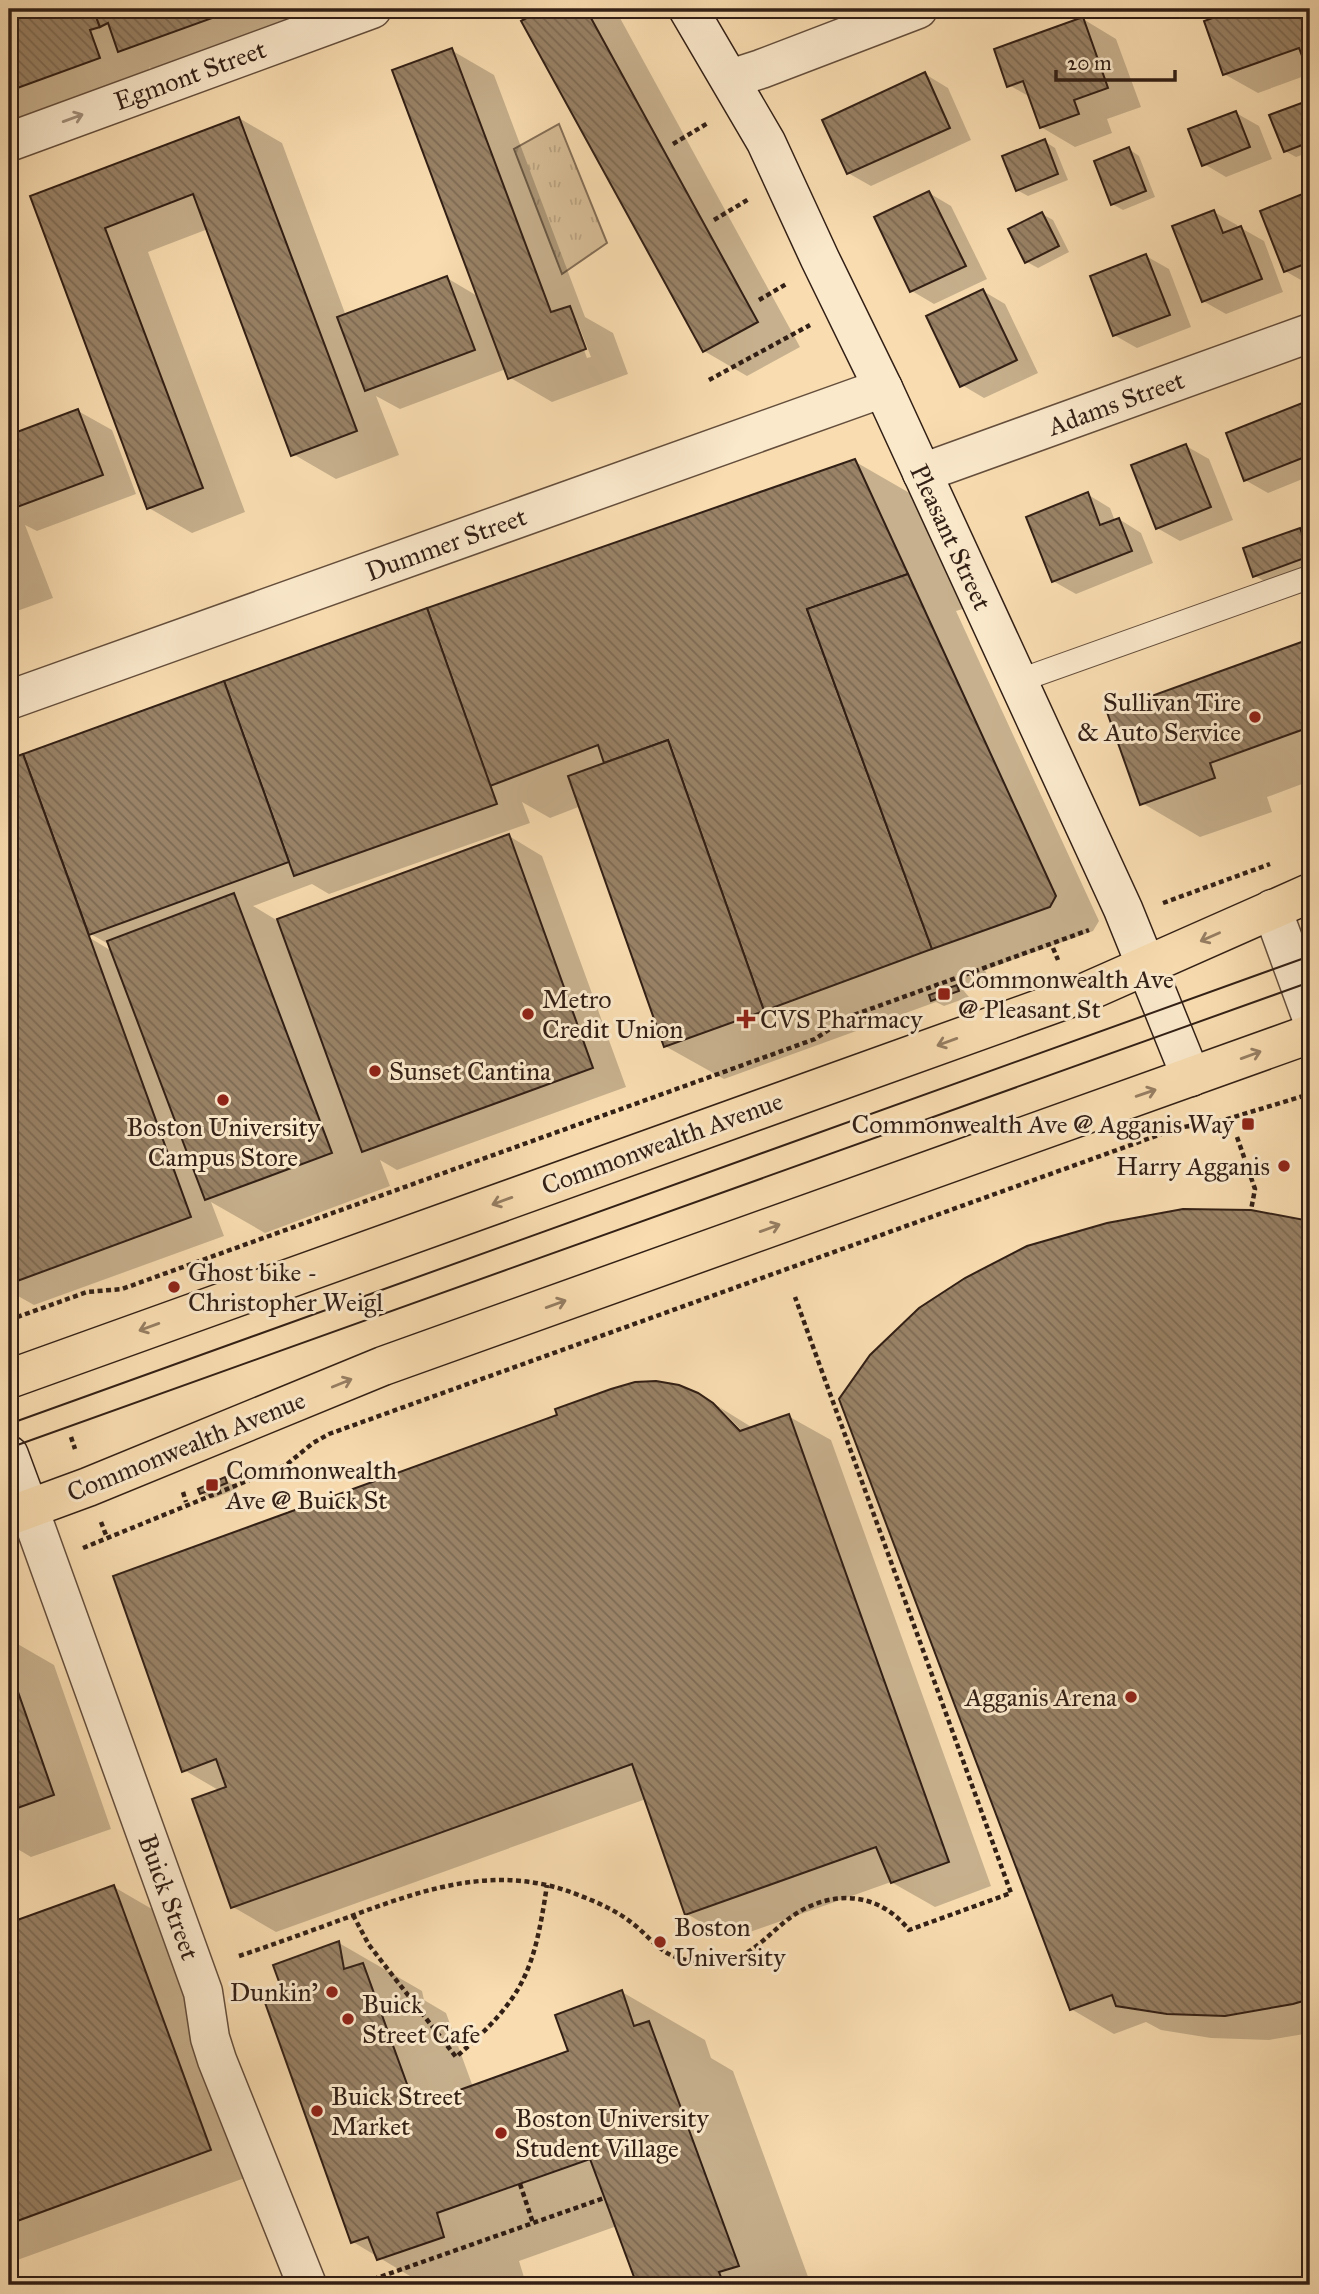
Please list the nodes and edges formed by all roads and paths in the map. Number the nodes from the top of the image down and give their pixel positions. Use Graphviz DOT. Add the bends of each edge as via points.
graph roads {
  1 [pos="372,9"];
  2 [pos="688,9"];
  3 [pos="918,9"];
  4 [pos="730,79"];
  5 [pos="716,118"];
  6 [pos="9,142"];
  7 [pos="673,144"];
  8 [pos="756,195"];
  9 [pos="714,220"];
  10 [pos="795,279"];
  11 [pos="759,300"];
  12 [pos="815,323"];
  13 [pos="1310,332"];
  14 [pos="709,380"];
  15 [pos="883,388"];
  16 [pos="922,472"];
  17 [pos="1310,577"];
  18 [pos="1018,681"];
  19 [pos="9,700"];
  20 [pos="1273,863"];
  21 [pos="1310,893"];
  22 [pos="1154,906"];
  23 [pos="1272,909"];
  24 [pos="1093,928"];
  25 [pos="1147,965"];
  26 [pos="1310,1013"];
  27 [pos="1310,1034"];
  28 [pos="1191,1077"];
  29 [pos="1310,1094"];
  30 [pos="1237,1137"];
  31 [pos="1251,1210"];
  32 [pos="794,1297"];
  33 [pos="9,1320"];
  34 [pos="9,1379"];
  35 [pos="71,1437"];
  36 [pos="76,1452"];
  37 [pos="9,1455"];
  38 [pos="183,1492"];
  39 [pos="186,1502"];
  40 [pos="19,1512"];
  41 [pos="88,1546"];
  42 [pos="547,1885"];
  43 [pos="353,1915"];
  44 [pos="239,1956"];
  45 [pos="520,2184"];
  46 [pos="604,2198"];
  47 [pos="533,2223"];
  48 [pos="307,2285"];
  49 [pos="357,2285"];
  6 -- 1 [label="street, Egmont Street, one-way"];
  2 -- 4 [label="street, Pleasant Street"];
  3 -- 4 [label="street"];
  4 -- 15 [label="street, Pleasant Street" via="766,142"];
  5 -- 7 [label="path"];
  8 -- 9 [label="path"];
  10 -- 11 [label="path"];
  12 -- 14 [label="path"];
  13 -- 16 [label="street, Adams Street"];
  15 -- 16 [label="street, Pleasant Street"];
  15 -- 19 [label="street, Dummer Street"];
  16 -- 18 [label="street, Pleasant Street"];
  17 -- 18 [label="lane"];
  18 -- 25 [label="street, Pleasant Street"];
  20 -- 22 [label="path"];
  21 -- 23 [label="main road, Commonwealth Avenue"];
  23 -- 25 [label="main road, Commonwealth Avenue, one-way"];
  23 -- 26 [label="street"];
  24 -- 33 [label="path, Commonwealth Avenue" via="848,1017 815,1039 122,1289 87,1292"];
  25 -- 28 [label="street, Pleasant Street"];
  25 -- 34 [label="main road, Commonwealth Avenue, one-way" via="1084,993"];
  28 -- 27 [label="main road, Commonwealth Avenue, one-way"];
  40 -- 28 [label="main road, Commonwealth Avenue, one-way" via="383,1366"];
  29 -- 41 [label="path, Commonwealth Avenue" via="1224,1120 1178,1128 329,1434 286,1465"];
  30 -- 31 [label="path" via="1255,1189"];
  32 -- 42 [label="path" via="1012,1893 909,1930 883,1905 840,1898 806,1908 753,1949 721,1962 666,1954 633,1923 607,1907"];
  35 -- 36 [label="path"];
  37 -- 40 [label="street, Buick Street"];
  38 -- 39 [label="path"];
  40 -- 48 [label="street, Buick Street" via="203,1992 217,2060"];
  42 -- 43 [label="path" via="520,1880 463,1882"];
  42 -- 43 [label="path" via="528,1973 500,2016 456,2057 369,1945"];
  43 -- 44 [label="path"];
  45 -- 47 [label="path"];
  46 -- 47 [label="path"];
  47 -- 49 [label="path"];
}
